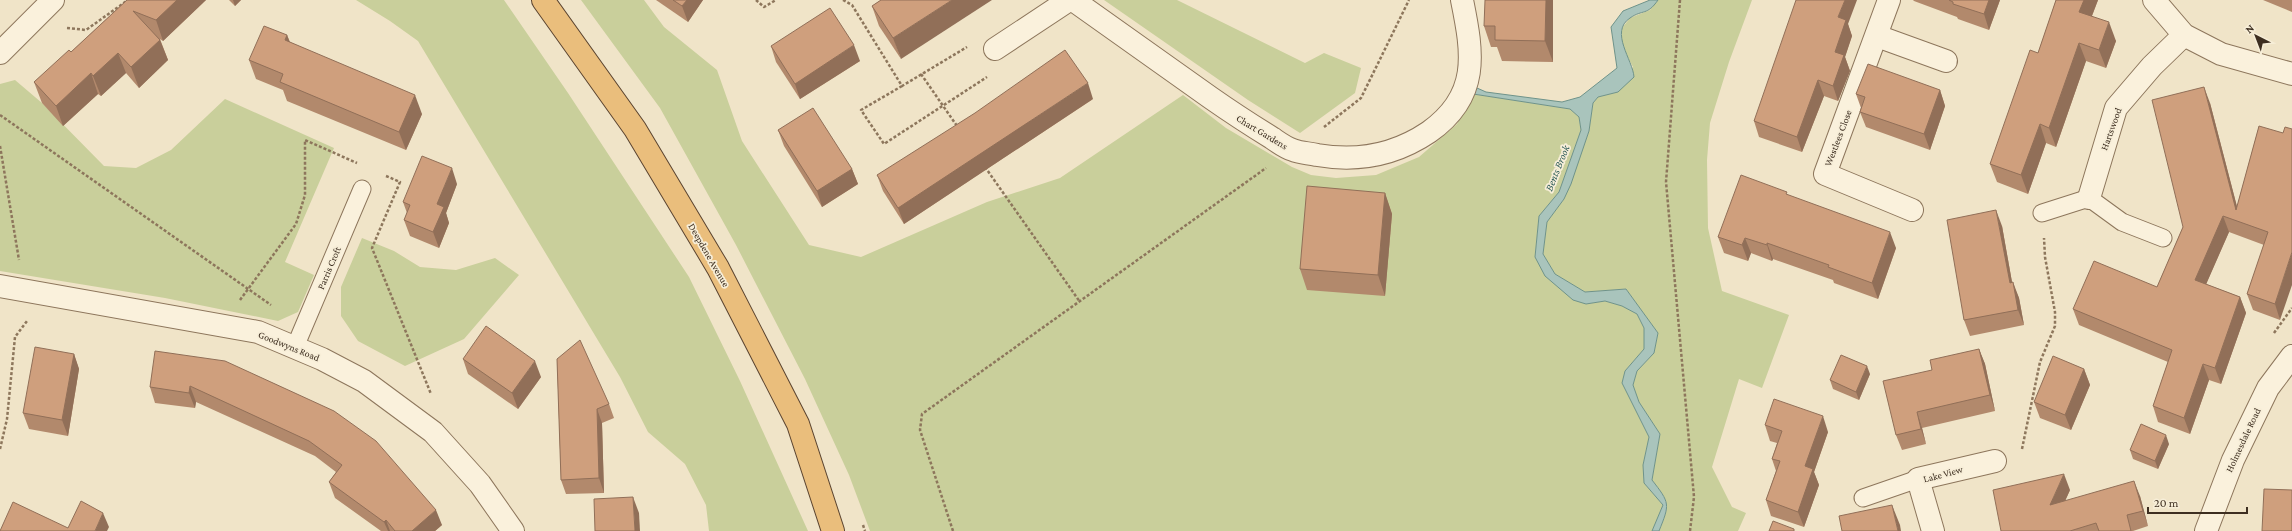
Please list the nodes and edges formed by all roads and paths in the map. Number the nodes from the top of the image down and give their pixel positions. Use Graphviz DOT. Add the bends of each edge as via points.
graph roads {
  1 [pos="53,0"];
  2 [pos="128,0"];
  3 [pos="543,0"];
  4 [pos="756,0"];
  5 [pos="776,0"];
  6 [pos="843,0"];
  7 [pos="1069,0"];
  8 [pos="1073,0"];
  9 [pos="1409,0"];
  10 [pos="1462,0"];
  11 [pos="1680,0"];
  12 [pos="1889,0"];
  13 [pos="2154,0"];
  14 [pos="60,27"];
  15 [pos="2184,35"];
  16 [pos="1877,36"];
  17 [pos="990,52"];
  18 [pos="0,53"];
  19 [pos="1946,61"];
  20 [pos="921,74"];
  21 [pos="2292,74"];
  22 [pos="902,86"];
  23 [pos="943,105"];
  24 [pos="0,115"];
  25 [pos="960,130"];
  26 [pos="0,146"];
  27 [pos="1293,150"];
  28 [pos="980,160"];
  29 [pos="362,190"];
  30 [pos="2089,198"];
  31 [pos="1912,210"];
  32 [pos="2042,214"];
  33 [pos="2163,238"];
  34 [pos="0,286"];
  35 [pos="24,289"];
  36 [pos="1080,302"];
  37 [pos="34,318"];
  38 [pos="305,324"];
  39 [pos="295,347"];
  40 [pos="2292,356"];
  41 [pos="0,449"];
  42 [pos="2022,450"];
  43 [pos="1995,461"];
  44 [pos="1918,479"];
  45 [pos="1863,498"];
  46 [pos="513,531"];
  47 [pos="833,531"];
  48 [pos="953,531"];
  49 [pos="1690,531"];
  50 [pos="1933,531"];
  51 [pos="2206,531"];
  1 -- 18 [label="street"];
  2 -- 14 [label="path" via="86,30"];
  3 -- 47 [label="highway, Deepdene Avenue" via="635,129 718,268 798,424"];
  4 -- 5 [label="path" via="764,7"];
  6 -- 22 [label="path" via="852,5"];
  7 -- 17 [label="street"];
  8 -- 27 [label="street, Chart Gardens" via="1237,117"];
  9 -- 27 [label="path" via="1361,98"];
  10 -- 27 [label="street, Chart Gardens" via="1471,41 1469,79 1459,102 1443,122 1422,137 1367,158 1344,159"];
  11 -- 49 [label="path" via="1666,182 1694,497"];
  12 -- 16 [label="street, Westlees Close"];
  13 -- 15 [label="street"];
  15 -- 21 [label="street" via="2221,54"];
  15 -- 30 [label="street, Hartswood" via="2152,66 2116,108"];
  16 -- 19 [label="street"];
  16 -- 31 [label="street, Westlees Close" via="1825,174"];
  17 -- 20 [label="path" via="975,42"];
  17 -- 23 [label="path" via="995,72"];
  20 -- 22 [label="path"];
  20 -- 23 [label="path"];
  22 -- 23 [label="path" via="861,110 884,144"];
  23 -- 25 [label="path"];
  24 -- 38 [label="path" via="273,306"];
  26 -- 35 [label="path"];
  27 -- 36 [label="path"];
  28 -- 36 [label="path"];
  29 -- 38 [label="lane, Parris Croft"];
  30 -- 32 [label="lane"];
  30 -- 33 [label="lane" via="2122,222"];
  32 -- 42 [label="path" via="2055,326 2040,362"];
  34 -- 35 [label="street, Goodwyns Road"];
  35 -- 39 [label="street, Goodwyns Road" via="258,332"];
  36 -- 48 [label="path" via="922,414 920,430"];
  37 -- 41 [label="path" via="28,320 14,337 7,419"];
  38 -- 39 [label="lane, Parris Croft"];
  39 -- 46 [label="street, Goodwyns Road" via="364,381 433,432 480,484"];
  40 -- 51 [label="street, Holmesdale Road" via="2268,388 2233,460"];
  43 -- 44 [label="street, Lake View"];
  44 -- 45 [label="lane"];
  44 -- 50 [label="street, Lake View"];
}
